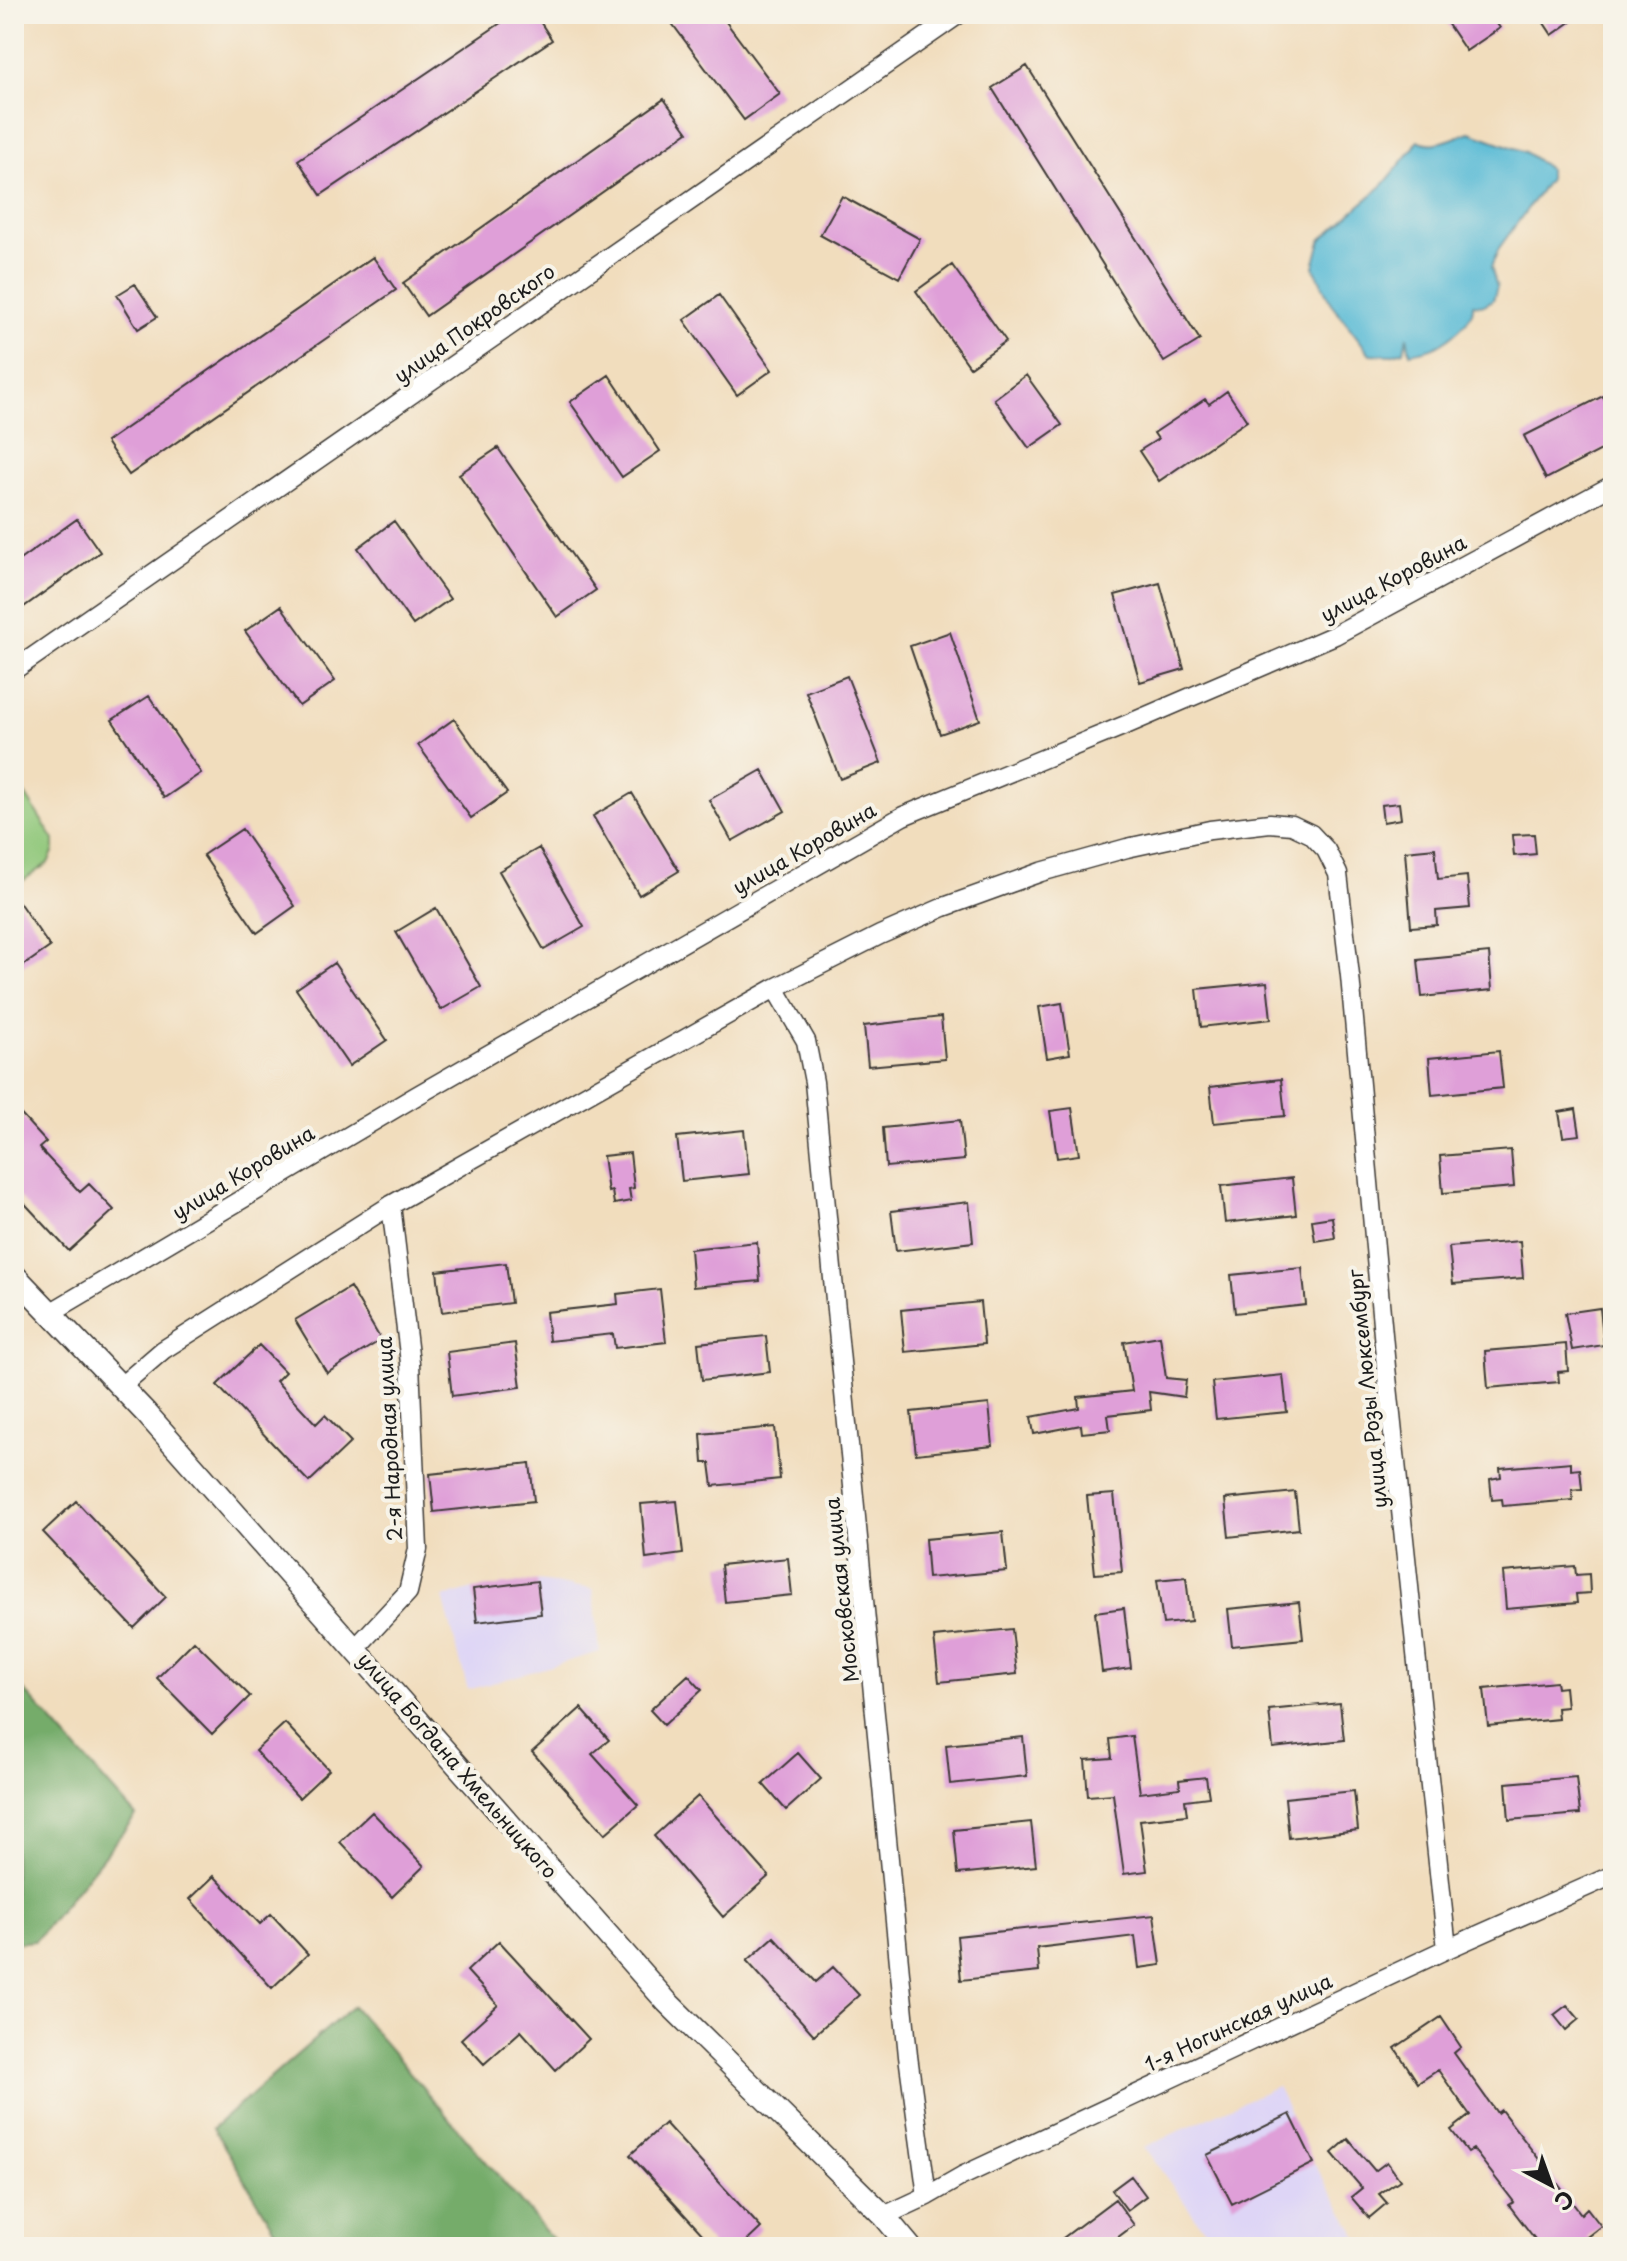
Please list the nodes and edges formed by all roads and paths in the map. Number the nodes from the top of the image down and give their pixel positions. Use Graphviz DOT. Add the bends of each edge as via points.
graph roads {
  1 [pos="959,14"];
  2 [pos="1613,485"];
  3 [pos="14,670"];
  4 [pos="775,988"];
  5 [pos="391,1205"];
  6 [pos="14,1275"];
  7 [pos="50,1313"];
  8 [pos="120,1387"];
  9 [pos="355,1649"];
  10 [pos="1613,1875"];
  11 [pos="1447,1949"];
  12 [pos="927,2196"];
  13 [pos="884,2216"];
  14 [pos="910,2247"];
  1 -- 3 [label="street, улица Покровского"];
  2 -- 7 [label="street, улица Коровина" via="1335,635 903,816"];
  4 -- 5 [label="street"];
  4 -- 11 [label="street, улица Розы Люксембург" via="944,907 1098,856 1210,830 1270,823 1311,834 1326,850 1338,874"];
  4 -- 12 [label="street, Московская улица" via="806,1041 814,1082 908,2056"];
  5 -- 8 [label="street" via="163,1350"];
  5 -- 9 [label="street, 2-я Народная улица" via="410,1363 418,1549 408,1592"];
  6 -- 7 [label="street, улица Богдана Хмельницкого"];
  7 -- 8 [label="street, улица Богдана Хмельницкого"];
  8 -- 9 [label="street, улица Богдана Хмельницкого"];
  9 -- 13 [label="street, улица Богдана Хмельницкого" via="667,2002"];
  10 -- 11 [label="street, 1-я Ногинская улица"];
  11 -- 12 [label="street, 1-я Ногинская улица"];
  12 -- 13 [label="street, 1-я Ногинская улица"];
  13 -- 14 [label="street, улица Богдана Хмельницкого"];
}
